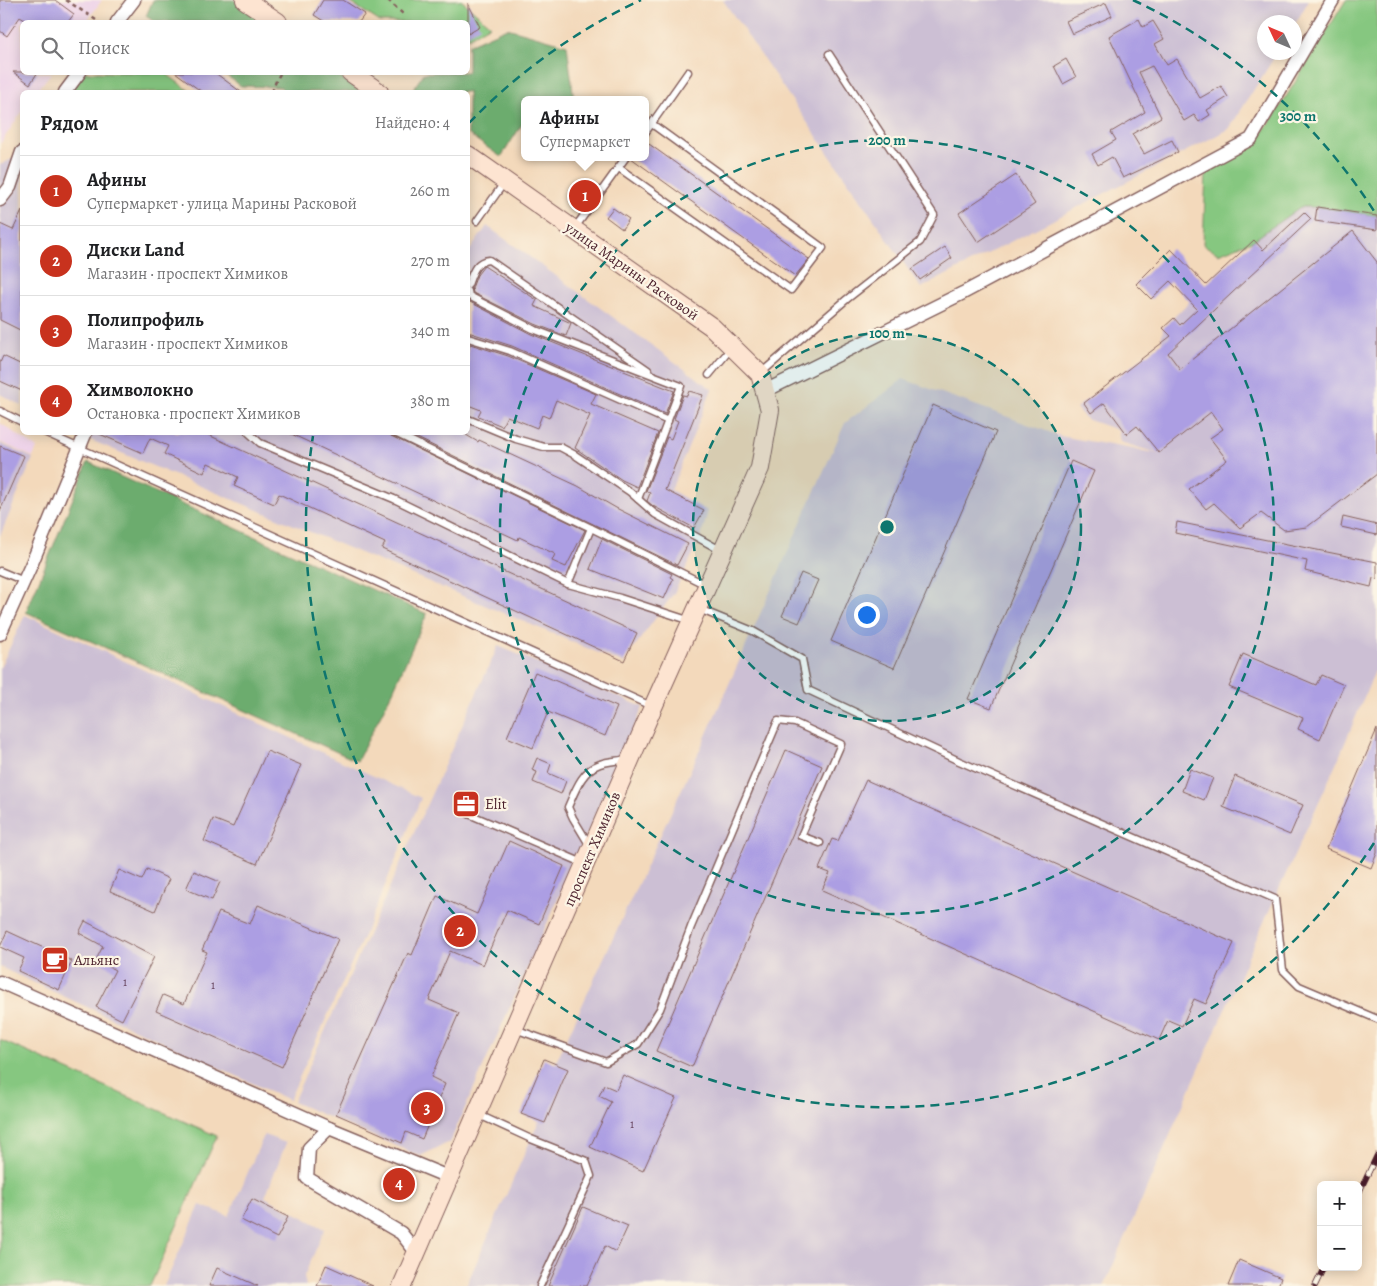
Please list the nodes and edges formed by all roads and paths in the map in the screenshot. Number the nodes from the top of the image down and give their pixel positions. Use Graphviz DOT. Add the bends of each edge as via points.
graph roads {
  1 [pos="66,0"];
  2 [pos="134,0"];
  3 [pos="244,0"];
  4 [pos="388,0"];
  5 [pos="1333,0"];
  6 [pos="404,15"];
  7 [pos="96,20"];
  8 [pos="119,20"];
  9 [pos="275,20"];
  10 [pos="830,54"];
  11 [pos="688,72"];
  12 [pos="78,75"];
  13 [pos="279,75"];
  14 [pos="354,75"];
  15 [pos="66,90"];
  16 [pos="273,90"];
  17 [pos="376,90"];
  18 [pos="652,124"];
  19 [pos="649,128"];
  20 [pos="470,156"];
  21 [pos="20,158"];
  22 [pos="623,161"];
  23 [pos="618,168"];
  24 [pos="505,182"];
  25 [pos="0,200"];
  26 [pos="477,221"];
  27 [pos="573,230"];
  28 [pos="470,280"];
  29 [pos="470,297"];
  30 [pos="470,339"];
  31 [pos="732,346"];
  32 [pos="760,374"];
  33 [pos="709,375"];
  34 [pos="657,377"];
  35 [pos="765,391"];
  36 [pos="770,410"];
  37 [pos="0,411"];
  38 [pos="470,420"];
  39 [pos="20,421"];
  40 [pos="668,421"];
  41 [pos="50,435"];
  42 [pos="85,435"];
  43 [pos="251,435"];
  44 [pos="398,435"];
  45 [pos="80,449"];
  46 [pos="638,499"];
  47 [pos="591,528"];
  48 [pos="723,552"];
  49 [pos="0,571"];
  50 [pos="24,581"];
  51 [pos="568,584"];
  52 [pos="708,586"];
  53 [pos="695,615"];
  54 [pos="0,634"];
  55 [pos="653,707"];
  56 [pos="631,758"];
  57 [pos="469,814"];
  58 [pos="820,843"];
  59 [pos="588,857"];
  60 [pos="0,982"];
  61 [pos="1377,1019"];
  62 [pos="514,1029"];
  63 [pos="476,1114"];
  64 [pos="329,1128"];
  65 [pos="448,1176"];
  66 [pos="416,1252"];
  67 [pos="402,1286"];
  68 [pos="540,1286"];
  1 -- 7 [label="path"];
  2 -- 8 [label="street"];
  3 -- 9 [label="main road"];
  4 -- 6 [label="path"];
  5 -- 35 [label="street" via="1251,139 963,293"];
  10 -- 32 [label="lane" via="934,215 920,242"];
  11 -- 18 [label="lane"];
  12 -- 15 [label="street"];
  13 -- 16 [label="path"];
  14 -- 17 [label="main road"];
  18 -- 19 [label="lane"];
  18 -- 23 [label="lane" via="823,248 790,290"];
  20 -- 24 [label="main road, улица Марины Расковой"];
  21 -- 25 [label="street" via="10,187"];
  22 -- 23 [label="lane"];
  23 -- 27 [label="lane"];
  24 -- 26 [label="lane"];
  24 -- 27 [label="main road, улица Марины Расковой"];
  27 -- 31 [label="main road, улица Марины Расковой" via="712,327"];
  28 -- 34 [label="lane" via="477,264 489,260"];
  29 -- 34 [label="lane" via="533,329"];
  30 -- 40 [label="lane" via="510,351"];
  31 -- 32 [label="main road, улица Марины Расковой"];
  31 -- 33 [label="lane"];
  32 -- 35 [label="main road, улица Марины Расковой"];
  34 -- 40 [label="lane" via="681,386"];
  35 -- 36 [label="main road, улица Марины Расковой"];
  36 -- 48 [label="main road, проспект Химиков" via="760,468"];
  37 -- 39 [label="lane"];
  38 -- 46 [label="lane" via="516,439 544,447 560,447"];
  40 -- 46 [label="lane"];
  41 -- 45 [label="lane"];
  42 -- 45 [label="street"];
  43 -- 51 [label="lane" via="260,443 394,498"];
  44 -- 47 [label="lane"];
  45 -- 50 [label="street"];
  45 -- 55 [label="lane"];
  46 -- 48 [label="lane" via="656,514"];
  47 -- 51 [label="lane"];
  47 -- 52 [label="lane"];
  48 -- 52 [label="main road, проспект Химиков"];
  49 -- 50 [label="lane"];
  50 -- 54 [label="street"];
  51 -- 53 [label="lane"];
  52 -- 53 [label="main road, проспект Химиков"];
  53 -- 55 [label="main road, проспект Химиков"];
  53 -- 61 [label="lane" via="753,631 802,659 808,690 959,761 1275,898 1282,970 1298,986"];
  55 -- 56 [label="main road, проспект Химиков"];
  56 -- 59 [label="main road, проспект Химиков"];
  56 -- 59 [label="lane" via="600,764 586,773 574,792 568,807"];
  57 -- 59 [label="lane"];
  58 -- 62 [label="lane" via="801,836 841,744 795,723 778,721 660,1009 638,1044 606,1062"];
  59 -- 62 [label="main road, проспект Химиков"];
  60 -- 64 [label="street"];
  62 -- 63 [label="main road, проспект Химиков"];
  63 -- 65 [label="main road, проспект Химиков"];
  63 -- 68 [label="lane" via="586,1161 591,1176"];
  64 -- 65 [label="street"];
  64 -- 66 [label="street" via="309,1148 307,1178 401,1233"];
  65 -- 66 [label="main road, проспект Химиков"];
  66 -- 67 [label="main road, проспект Химиков"];
}
